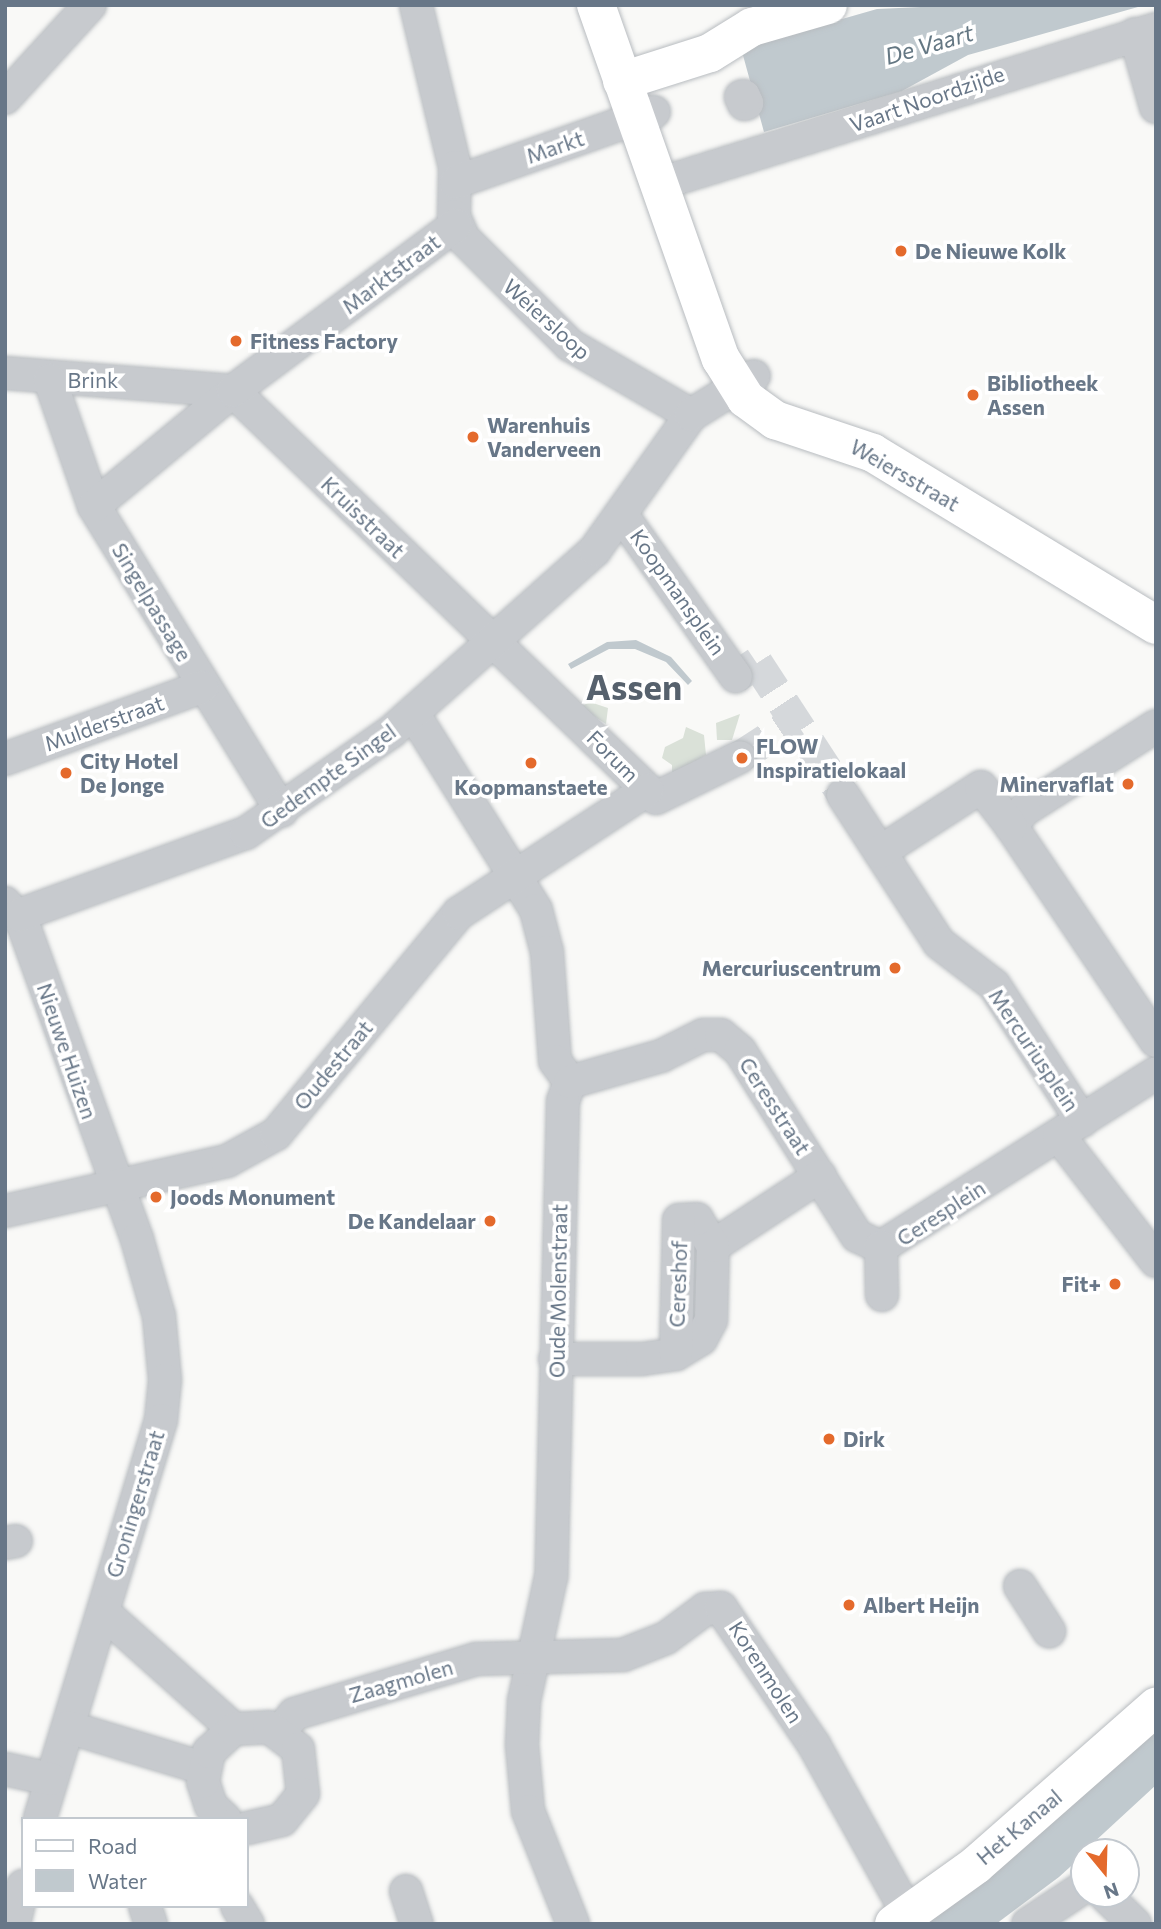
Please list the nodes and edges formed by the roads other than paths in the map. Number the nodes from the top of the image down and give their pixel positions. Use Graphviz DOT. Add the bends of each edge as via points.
graph roads {
  1 [pos="90,5"];
  2 [pos="416,5"];
  3 [pos="596,5"];
  4 [pos="613,5"];
  5 [pos="828,5"];
  6 [pos="1145,32"];
  7 [pos="627,67"];
  8 [pos="5,98"];
  9 [pos="1156,107"];
  10 [pos="636,119"];
  11 [pos="669,180"];
  12 [pos="456,182"];
  13 [pos="456,225"];
  14 [pos="5,373"];
  15 [pos="50,380"];
  16 [pos="745,382"];
  17 [pos="233,391"];
  18 [pos="691,415"];
  19 [pos="94,506"];
  20 [pos="624,518"];
  21 [pos="1156,597"];
  22 [pos="1156,625"];
  23 [pos="495,639"];
  24 [pos="736,677"];
  25 [pos="202,687"];
  26 [pos="413,713"];
  27 [pos="1156,726"];
  28 [pos="740,757"];
  29 [pos="5,759"];
  30 [pos="646,790"];
  31 [pos="844,795"];
  32 [pos="282,811"];
  33 [pos="1011,826"];
  34 [pos="880,852"];
  35 [pos="511,877"];
  36 [pos="12,909"];
  37 [pos="1156,1041"];
  38 [pos="1156,1073"];
  39 [pos="570,1082"];
  40 [pos="1070,1128"];
  41 [pos="820,1176"];
  42 [pos="115,1187"];
  43 [pos="5,1211"];
  44 [pos="713,1246"];
  45 [pos="881,1247"];
  46 [pos="1156,1261"];
  47 [pos="882,1295"];
  48 [pos="676,1354"];
  49 [pos="555,1359"];
  50 [pos="1020,1587"];
  51 [pos="103,1612"];
  52 [pos="1049,1631"];
  53 [pos="532,1657"];
  54 [pos="1150,1709"];
  55 [pos="68,1727"];
  56 [pos="234,1729"];
  57 [pos="281,1732"];
  58 [pos="203,1768"];
  59 [pos="5,1769"];
  60 [pos="51,1779"];
  61 [pos="41,1817"];
  62 [pos="219,1817"];
  63 [pos="248,1828"];
  64 [pos="406,1891"];
  65 [pos="21,1894"];
  66 [pos="1070,1897"];
  67 [pos="238,1908"];
  68 [pos="1118,1908"];
  69 [pos="575,1916"];
  70 [pos="901,1919"];
  71 [pos="14,1924"];
  72 [pos="248,1924"];
  73 [pos="417,1924"];
  74 [pos="1028,1924"];
  75 [pos="1135,1924"];
  1 -- 8 [label="street"];
  2 -- 12 [label="street"];
  3 -- 7 [label="main road"];
  4 -- 7 [label="main road"];
  5 -- 7 [label="main road" via="752,27 736,23"];
  6 -- 9 [label="street"];
  6 -- 11 [label="street, Vaart Noordzijde"];
  7 -- 10 [label="main road, Weiersstraat"];
  10 -- 11 [label="main road, Weiersstraat"];
  10 -- 12 [label="street, Markt"];
  11 -- 16 [label="main road, Weiersstraat"];
  12 -- 13 [label="street"];
  13 -- 17 [label="street, Marktstraat"];
  13 -- 18 [label="street, Weiersloop" via="570,345"];
  14 -- 15 [label="street, Brink"];
  15 -- 17 [label="street, Brink" via="180,384"];
  15 -- 19 [label="street, Singelpassage"];
  16 -- 18 [label="street"];
  16 -- 21 [label="main road, Weiersstraat" via="785,400 872,427"];
  16 -- 22 [label="main road, Weiersstraat" via="775,421 873,453"];
  17 -- 19 [label="street, Marktstraat"];
  17 -- 23 [label="street, Kruisstraat"];
  18 -- 20 [label="street"];
  19 -- 25 [label="street, Singelpassage"];
  20 -- 23 [label="street, Koopmansplein" via="561,586"];
  20 -- 24 [label="street, Koopmansplein"];
  23 -- 26 [label="street, Gedempte Singel"];
  23 -- 30 [label="street, Forum"];
  25 -- 29 [label="street, Mulderstraat"];
  25 -- 32 [label="street, Singelpassage"];
  26 -- 32 [label="street, Gedempte Singel"];
  26 -- 35 [label="street"];
  27 -- 33 [label="street" via="1015,816"];
  28 -- 30 [label="street" via="667,796"];
  30 -- 35 [label="street, Forum"];
  31 -- 34 [label="street, Mercuriusplein"];
  32 -- 36 [label="street, Gedempte Singel" via="246,833"];
  33 -- 34 [label="street" via="981,786"];
  33 -- 37 [label="street"];
  34 -- 40 [label="street, Mercuriusplein" via="939,943 994,985"];
  35 -- 39 [label="street" via="536,909 547,952 555,1061"];
  35 -- 42 [label="street, Oudestraat" via="459,913 276,1134 227,1161"];
  36 -- 42 [label="street, Nieuwe Huizen"];
  38 -- 40 [label="street, Ceresplein"];
  39 -- 41 [label="street, Ceresstraat" via="661,1056 703,1035 721,1035 740,1051"];
  39 -- 49 [label="street, Oude Molenstraat" via="563,1101"];
  40 -- 45 [label="street, Ceresplein"];
  40 -- 46 [label="street, Mercuriusplein"];
  41 -- 44 [label="street, Cereshof"];
  41 -- 45 [label="street, Ceresplein" via="857,1236"];
  42 -- 43 [label="street, Oudestraat"];
  42 -- 51 [label="street, Groningerstraat" via="154,1296 165,1380 161,1420"];
  44 -- 48 [label="street, Cereshof" via="708,1331"];
  44 -- 48 [label="street, Cereshof" via="697,1219 679,1220"];
  45 -- 47 [label="street"];
  48 -- 49 [label="street, Cereshof"];
  49 -- 53 [label="street, Oude Molenstraat" via="551,1577"];
  50 -- 52 [label="street"];
  51 -- 55 [label="street, Groningerstraat"];
  51 -- 56 [label="street"];
  53 -- 57 [label="street, Zaagmolen" via="476,1659 365,1690 294,1714"];
  53 -- 69 [label="street, Oude Molenstraat" via="522,1745 528,1811"];
  53 -- 70 [label="street, Korenmolen" via="624,1655 666,1638 705,1609 721,1608 814,1745"];
  54 -- 70 [label="main road, Het Kanaal" via="975,1865"];
  55 -- 58 [label="street"];
  55 -- 60 [label="street, Groningerstraat"];
  56 -- 57 [label="street" via="260,1725"];
  56 -- 58 [label="street" via="220,1738"];
  57 -- 63 [label="street" via="303,1761 303,1794 282,1820"];
  58 -- 62 [label="street" via="206,1797"];
  59 -- 60 [label="street"];
  60 -- 61 [label="street, Groningerstraat"];
  64 -- 73 [label="street"];
  65 -- 71 [label="street"];
  66 -- 74 [label="street"];
  67 -- 72 [label="street"];
  68 -- 75 [label="street"];
}
